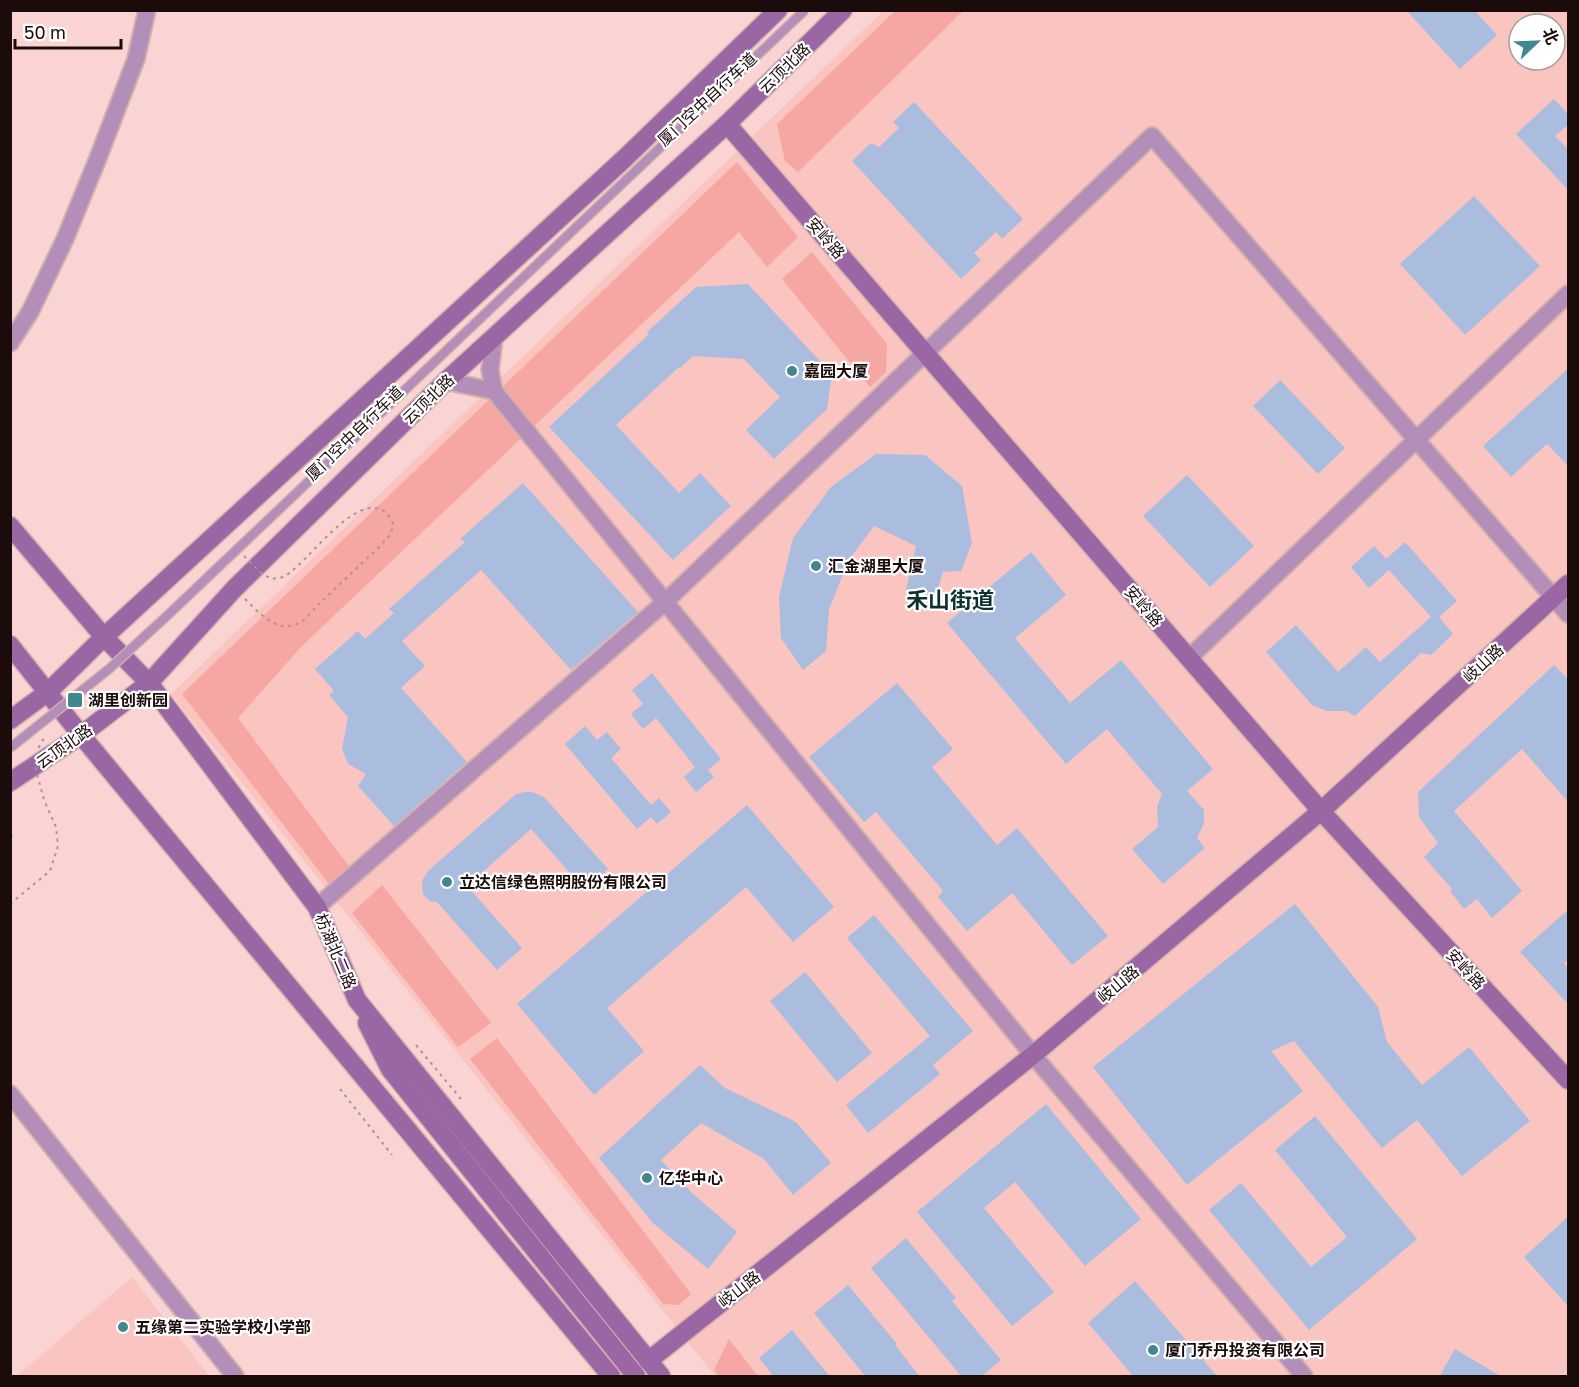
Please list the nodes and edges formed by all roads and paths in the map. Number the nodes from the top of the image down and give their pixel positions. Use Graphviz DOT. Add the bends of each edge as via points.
graph roads {
  1 [pos="159,10"];
  2 [pos="778,10"];
  3 [pos="805,10"];
  4 [pos="843,10"];
  5 [pos="146,16"];
  6 [pos="727,124"];
  7 [pos="1569,294"];
  8 [pos="494,337"];
  9 [pos="10,344"];
  10 [pos="925,352"];
  11 [pos="446,381"];
  12 [pos="494,391"];
  13 [pos="1417,440"];
  14 [pos="10,526"];
  15 [pos="244,556"];
  16 [pos="1569,584"];
  17 [pos="234,589"];
  18 [pos="1554,598"];
  19 [pos="665,602"];
  20 [pos="1569,614"];
  21 [pos="104,637"];
  22 [pos="10,645"];
  23 [pos="1189,658"];
  24 [pos="149,683"];
  25 [pos="48,692"];
  26 [pos="10,720"];
  27 [pos="46,732"];
  28 [pos="81,735"];
  29 [pos="10,748"];
  30 [pos="10,782"];
  31 [pos="1321,811"];
  32 [pos="10,904"];
  33 [pos="317,907"];
  34 [pos="357,1000"];
  35 [pos="414,1042"];
  36 [pos="1034,1055"];
  37 [pos="1569,1080"];
  38 [pos="340,1089"];
  39 [pos="10,1094"];
  40 [pos="460,1099"];
  41 [pos="392,1155"];
  42 [pos="648,1361"];
  43 [pos="603,1373"];
  44 [pos="235,1377"];
  45 [pos="636,1377"];
  46 [pos="661,1377"];
  47 [pos="1304,1377"];
  1 -- 5 [label="street"];
  2 -- 21 [label="main road" via="624,159"];
  3 -- 29 [label="lane, bridge" via="170,613 109,669"];
  4 -- 6 [label="main road, 云顶北路"];
  5 -- 9 [label="street" via="136,59 65,239"];
  6 -- 8 [label="main road, 云顶北路"];
  6 -- 10 [label="main road, 安岭路"];
  7 -- 13 [label="street"];
  8 -- 11 [label="main road, 云顶北路"];
  8 -- 12 [label="street" via="490,370"];
  10 -- 13 [label="street" via="1152,136"];
  10 -- 19 [label="street"];
  10 -- 23 [label="main road, 安岭路"];
  11 -- 12 [label="street"];
  11 -- 17 [label="main road, 云顶北路"];
  12 -- 19 [label="street"];
  13 -- 18 [label="street"];
  13 -- 23 [label="street"];
  14 -- 21 [label="main road, 枋湖北二路"];
  15 -- 17 [label="path, bridge" via="272,579 283,577 356,512 372,507 385,512 393,524 391,534 380,547 301,622 272,624"];
  16 -- 18 [label="main road, 岐山路"];
  17 -- 24 [label="main road, 云顶北路"];
  18 -- 20 [label="street"];
  18 -- 31 [label="main road, 岐山路"];
  19 -- 33 [label="street"];
  19 -- 36 [label="street"];
  21 -- 24 [label="main road, 枋湖北二路"];
  21 -- 25 [label="main road"];
  22 -- 25 [label="main road"];
  23 -- 31 [label="main road, 安岭路"];
  24 -- 28 [label="main road, 云顶北路"];
  24 -- 33 [label="main road, 枋湖北二路"];
  25 -- 26 [label="main road"];
  25 -- 28 [label="main road"];
  27 -- 32 [label="path, bridge" via="36,770 56,827 58,846 50,871"];
  28 -- 30 [label="main road, 云顶北路"];
  28 -- 43 [label="main road"];
  31 -- 36 [label="main road, 岐山路"];
  31 -- 37 [label="main road, 安岭路"];
  33 -- 34 [label="main road, 枋湖北二路"];
  34 -- 42 [label="main road, 枋湖北二路"];
  34 -- 45 [label="main road" via="390,1069"];
  35 -- 40 [label="path"];
  36 -- 42 [label="main road, 岐山路"];
  36 -- 47 [label="street"];
  38 -- 41 [label="path"];
  39 -- 44 [label="street"];
  42 -- 46 [label="main road, 枋湖北二路"];
}
